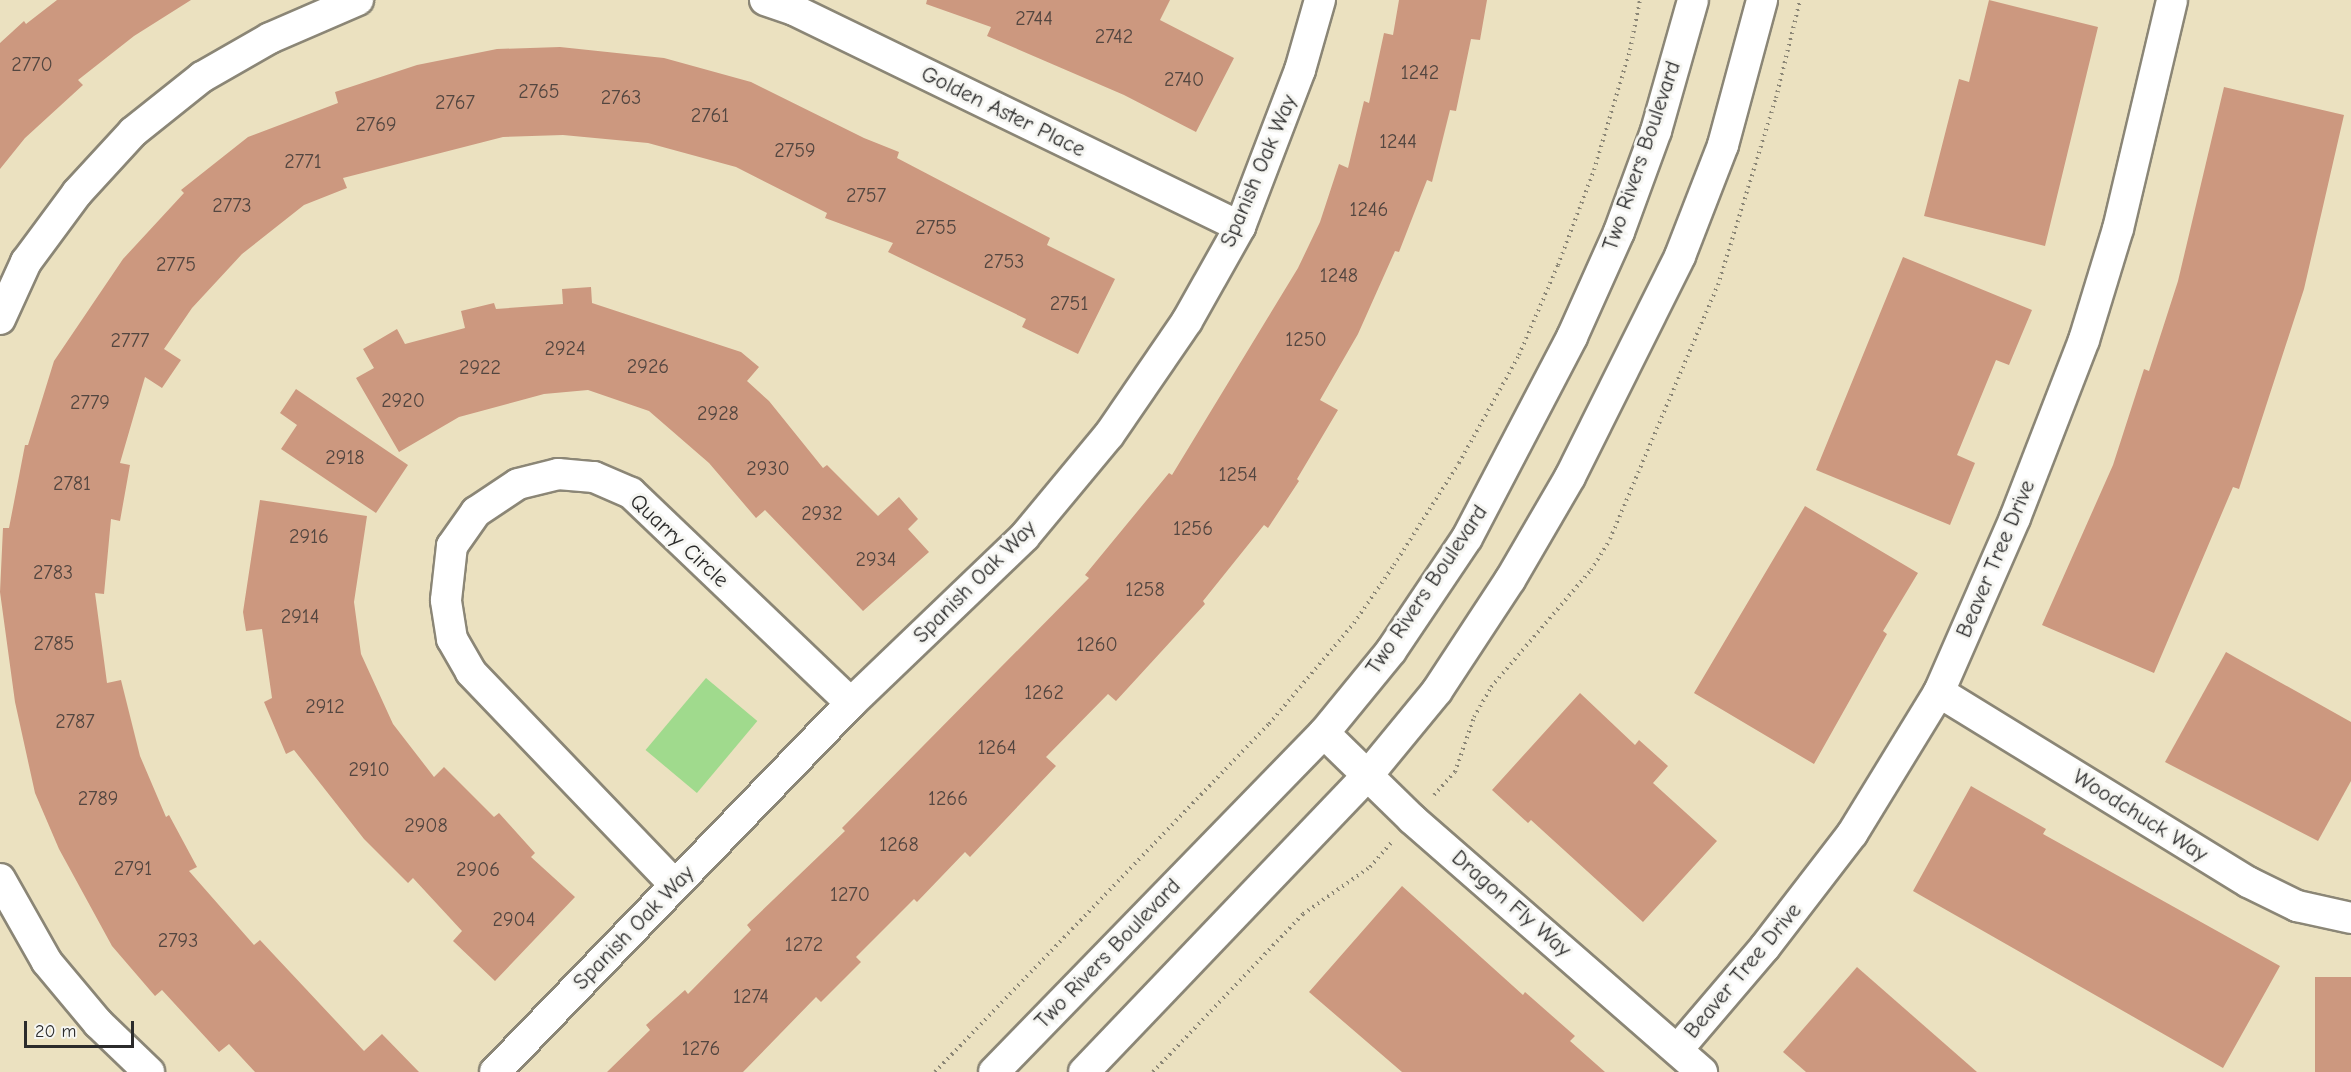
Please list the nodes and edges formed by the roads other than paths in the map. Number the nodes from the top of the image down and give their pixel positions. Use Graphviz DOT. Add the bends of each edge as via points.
graph roads {
  1 [pos="358,0"];
  2 [pos="765,0"];
  3 [pos="1320,0"];
  4 [pos="1693,0"];
  5 [pos="1762,0"];
  6 [pos="2172,0"];
  7 [pos="1240,227"];
  8 [pos="0,319"];
  9 [pos="1940,692"];
  10 [pos="851,703"];
  11 [pos="1324,733"];
  12 [pos="1368,775"];
  13 [pos="0,879"];
  14 [pos="675,885"];
  15 [pos="2351,918"];
  16 [pos="1678,1049"];
  17 [pos="149,1072"];
  18 [pos="495,1072"];
  19 [pos="994,1072"];
  20 [pos="1084,1072"];
  21 [pos="1702,1072"];
  1 -- 8 [label="street" via="270,38 202,77 133,132 77,193 26,262"];
  2 -- 7 [label="street, Golden Aster Place" via="804,15"];
  3 -- 7 [label="street, Spanish Oak Way" via="1300,70"];
  4 -- 11 [label="street, Two Rivers Boulevard" via="1656,131 1619,232 1527,427 1467,538 1391,651"];
  5 -- 12 [label="street" via="1723,145 1680,256 1628,367 1510,580 1437,691"];
  6 -- 9 [label="street, Beaver Tree Drive" via="2124,206 2084,340"];
  7 -- 10 [label="street, Spanish Oak Way" via="1187,321 1109,435 1025,536"];
  9 -- 15 [label="street, Woodchuck Way" via="2248,882 2297,906"];
  9 -- 16 [label="street, Beaver Tree Drive" via="1852,834 1765,947"];
  10 -- 14 [label="street, Spanish Oak Way"];
  10 -- 14 [label="street, Quarry Circle" via="631,493 594,477 558,474 518,484 476,512 452,546 446,600 452,639 471,672"];
  11 -- 12 [label="street, Dragon Fly Way"];
  11 -- 19 [label="street, Two Rivers Boulevard"];
  12 -- 16 [label="street, Dragon Fly Way" via="1412,819"];
  12 -- 20 [label="street"];
  13 -- 17 [label="street" via="47,962 98,1023"];
  14 -- 18 [label="street, Spanish Oak Way"];
  16 -- 21 [label="street, Dragon Fly Way"];
}
